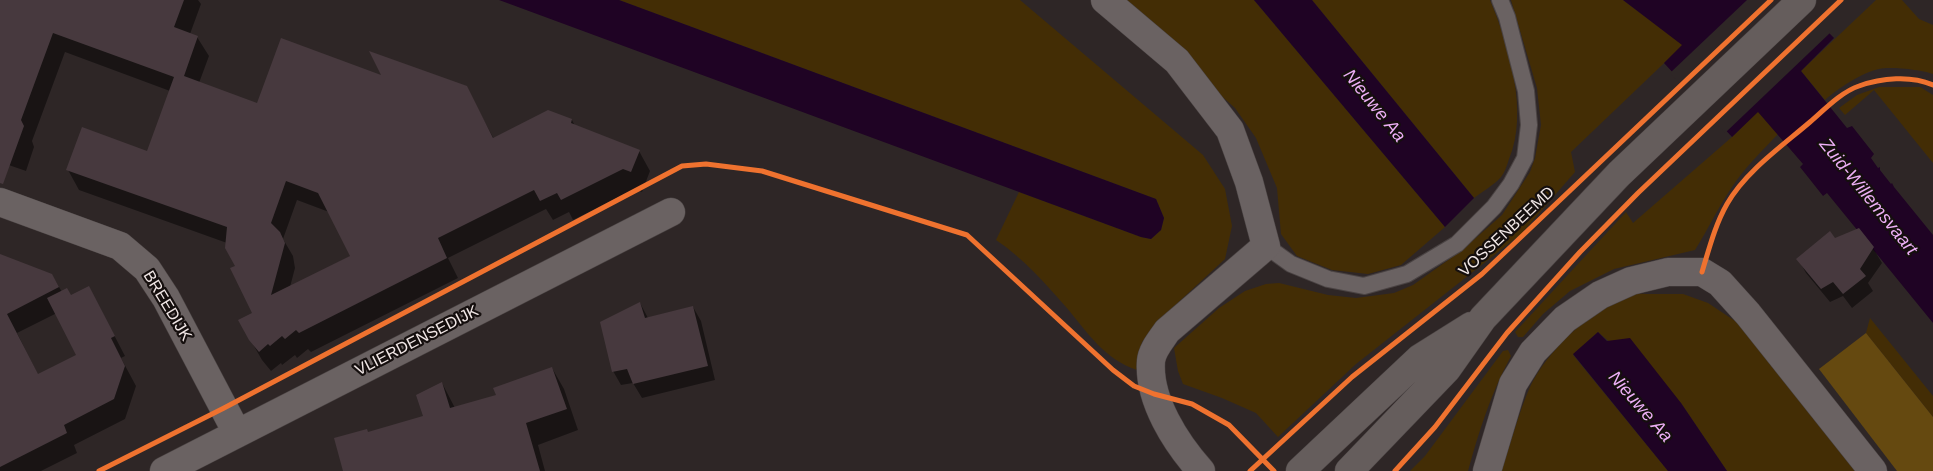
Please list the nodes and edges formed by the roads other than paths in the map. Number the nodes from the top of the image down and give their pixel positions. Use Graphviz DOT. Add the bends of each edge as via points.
graph roads {
  1 [pos="1105,0"];
  2 [pos="1500,0"];
  3 [pos="1802,0"];
  4 [pos="0,202"];
  5 [pos="670,212"];
  6 [pos="1266,246"];
  7 [pos="1483,318"];
  8 [pos="237,433"];
  9 [pos="164,471"];
  10 [pos="1201,471"];
  11 [pos="1300,471"];
  12 [pos="1349,471"];
  13 [pos="1487,471"];
  14 [pos="1874,471"];
  1 -- 6 [label="street" via="1177,61 1230,130 1249,182"];
  2 -- 6 [label="lane" via="1526,91 1529,125 1525,158 1494,207 1456,244 1407,274 1364,286 1328,280 1291,264"];
  3 -- 7 [label="main road" via="1619,174"];
  4 -- 8 [label="street, BREEDIJK" via="120,246 147,269 166,298"];
  5 -- 8 [label="street, VLIERDENSEDIJK"];
  6 -- 10 [label="street" via="1167,331 1151,360 1154,394 1160,411"];
  7 -- 11 [label="main road" via="1420,358"];
  7 -- 12 [label="main road" via="1446,369"];
  8 -- 9 [label="street, VLIERDENSEDIJK"];
  13 -- 14 [label="street" via="1513,384 1533,352 1565,319 1600,295 1668,272 1702,272 1720,283"];
}
